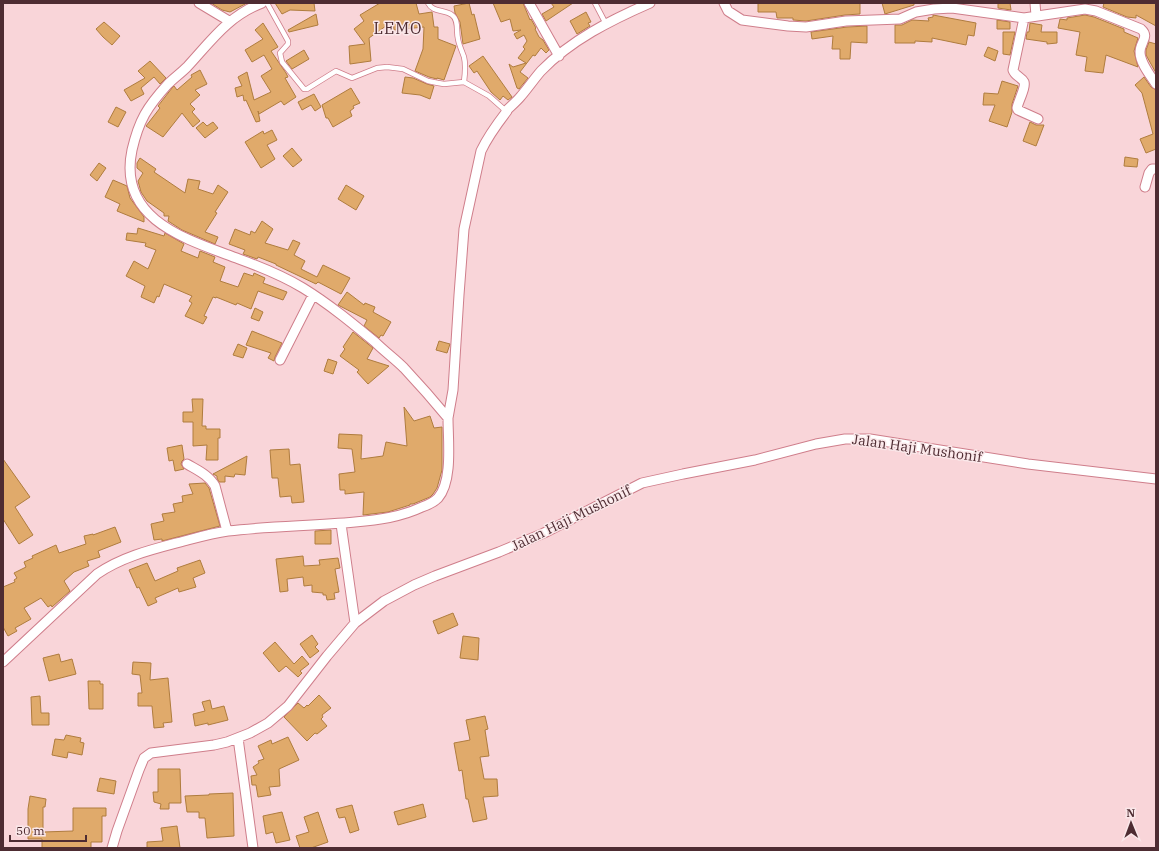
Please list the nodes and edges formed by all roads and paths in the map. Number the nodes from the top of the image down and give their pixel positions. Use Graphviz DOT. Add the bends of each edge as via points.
graph roads {
  1 [pos="199,3"];
  2 [pos="262,3"];
  3 [pos="267,3"];
  4 [pos="428,3"];
  5 [pos="529,3"];
  6 [pos="595,3"];
  7 [pos="650,3"];
  8 [pos="724,3"];
  9 [pos="1035,3"];
  10 [pos="961,6"];
  11 [pos="1098,7"];
  12 [pos="1036,16"];
  13 [pos="1024,18"];
  14 [pos="229,21"];
  15 [pos="606,24"];
  16 [pos="559,56"];
  17 [pos="464,82"];
  18 [pos="1156,84"];
  19 [pos="506,111"];
  20 [pos="1038,119"];
  21 [pos="1156,169"];
  22 [pos="1145,187"];
  23 [pos="314,295"];
  24 [pos="280,360"];
  25 [pos="448,418"];
  26 [pos="187,464"];
  27 [pos="1156,479"];
  28 [pos="341,524"];
  29 [pos="227,531"];
  30 [pos="355,623"];
  31 [pos="3,662"];
  32 [pos="238,738"];
  33 [pos="112,848"];
  34 [pos="253,848"];
  1 -- 14 [label="street"];
  2 -- 14 [label="street"];
  3 -- 17 [label="lane" via="288,41 280,53 282,62 304,88 307,89 336,71 352,78 377,68 387,67 403,69 438,84"];
  4 -- 17 [label="lane" via="434,10 455,17 457,37 464,56"];
  5 -- 16 [label="street"];
  6 -- 15 [label="lane"];
  7 -- 15 [label="street"];
  8 -- 10 [label="street" via="728,11 742,20 806,27 846,21 900,19 916,12"];
  9 -- 12 [label="street"];
  10 -- 13 [label="street"];
  11 -- 12 [label="street"];
  11 -- 18 [label="street" via="1145,32 1146,38 1140,55"];
  12 -- 13 [label="street"];
  13 -- 20 [label="street" via="1013,70 1024,82 1017,108"];
  14 -- 23 [label="street" via="148,107 137,130 131,158 132,184 143,208 164,228 195,243 259,267"];
  15 -- 16 [label="street"];
  16 -- 19 [label="street" via="541,71"];
  17 -- 19 [label="lane" via="489,96"];
  19 -- 25 [label="street" via="481,151 466,216 454,390"];
  21 -- 22 [label="street" via="1149,173"];
  23 -- 24 [label="street"];
  23 -- 25 [label="street" via="352,323 404,368"];
  25 -- 28 [label="street" via="447,480 438,498 415,510 378,520"];
  26 -- 29 [label="street" via="212,480"];
  27 -- 30 [label="street, Jalan Haji Mushonif" via="1028,464 870,439 829,441 755,460 642,483 544,533 414,585"];
  28 -- 29 [label="street"];
  28 -- 30 [label="street"];
  29 -- 31 [label="street" via="110,565 81,588"];
  30 -- 32 [label="street, Jalan Haji Mushonif" via="288,706 268,723"];
  32 -- 33 [label="street, Jalan Haji Mushonif" via="197,748 151,753 144,758"];
  32 -- 34 [label="street"];
}
